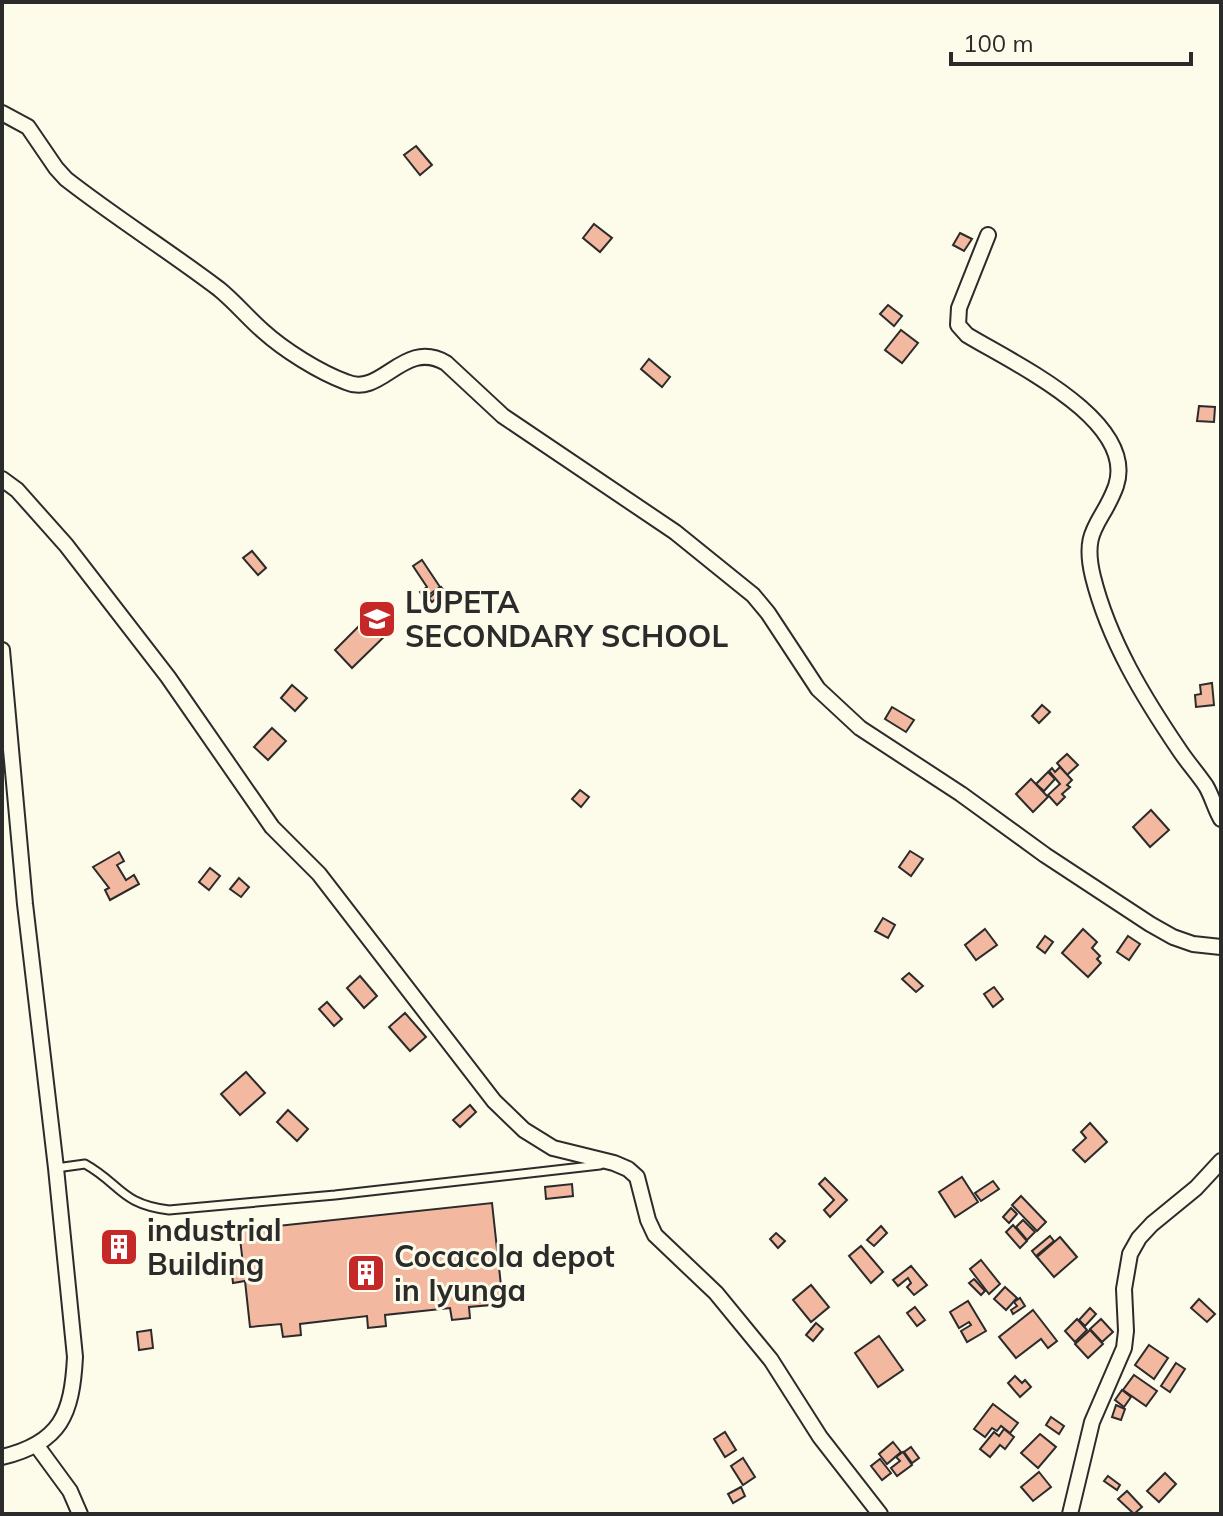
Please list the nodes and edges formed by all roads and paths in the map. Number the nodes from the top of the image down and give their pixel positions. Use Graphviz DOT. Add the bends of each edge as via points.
graph roads {
  1 [pos="2,113"];
  2 [pos="988,235"];
  3 [pos="2,479"];
  4 [pos="2,650"];
  5 [pos="1221,819"];
  6 [pos="1221,947"];
  7 [pos="1221,1161"];
  8 [pos="614,1163"];
  9 [pos="56,1168"];
  10 [pos="37,1446"];
  11 [pos="2,1457"];
  12 [pos="80,1514"];
  13 [pos="880,1514"];
  14 [pos="1070,1514"];
  1 -- 6 [label="street" via="28,127 66,179 222,292 284,347 335,377 367,385 416,358 446,363 503,416 675,532 753,595 818,689 860,728 1150,924 1193,944"];
  2 -- 5 [label="street" via="959,308 958,325 1078,405 1116,453 1118,478 1093,526 1093,575 1127,666 1205,785"];
  3 -- 8 [label="street" via="66,545 168,677 272,827 319,874 494,1101 553,1148"];
  4 -- 9 [label="street"];
  7 -- 14 [label="street" via="1152,1224 1130,1254 1124,1348 1092,1422"];
  8 -- 9 [label="lane" via="169,1210 129,1199 85,1164"];
  8 -- 13 [label="street" via="637,1177 655,1235 716,1293 771,1360 820,1437"];
  9 -- 10 [label="street" via="73,1322 73,1387 67,1412"];
  10 -- 11 [label="street"];
  10 -- 12 [label="street"];
}
